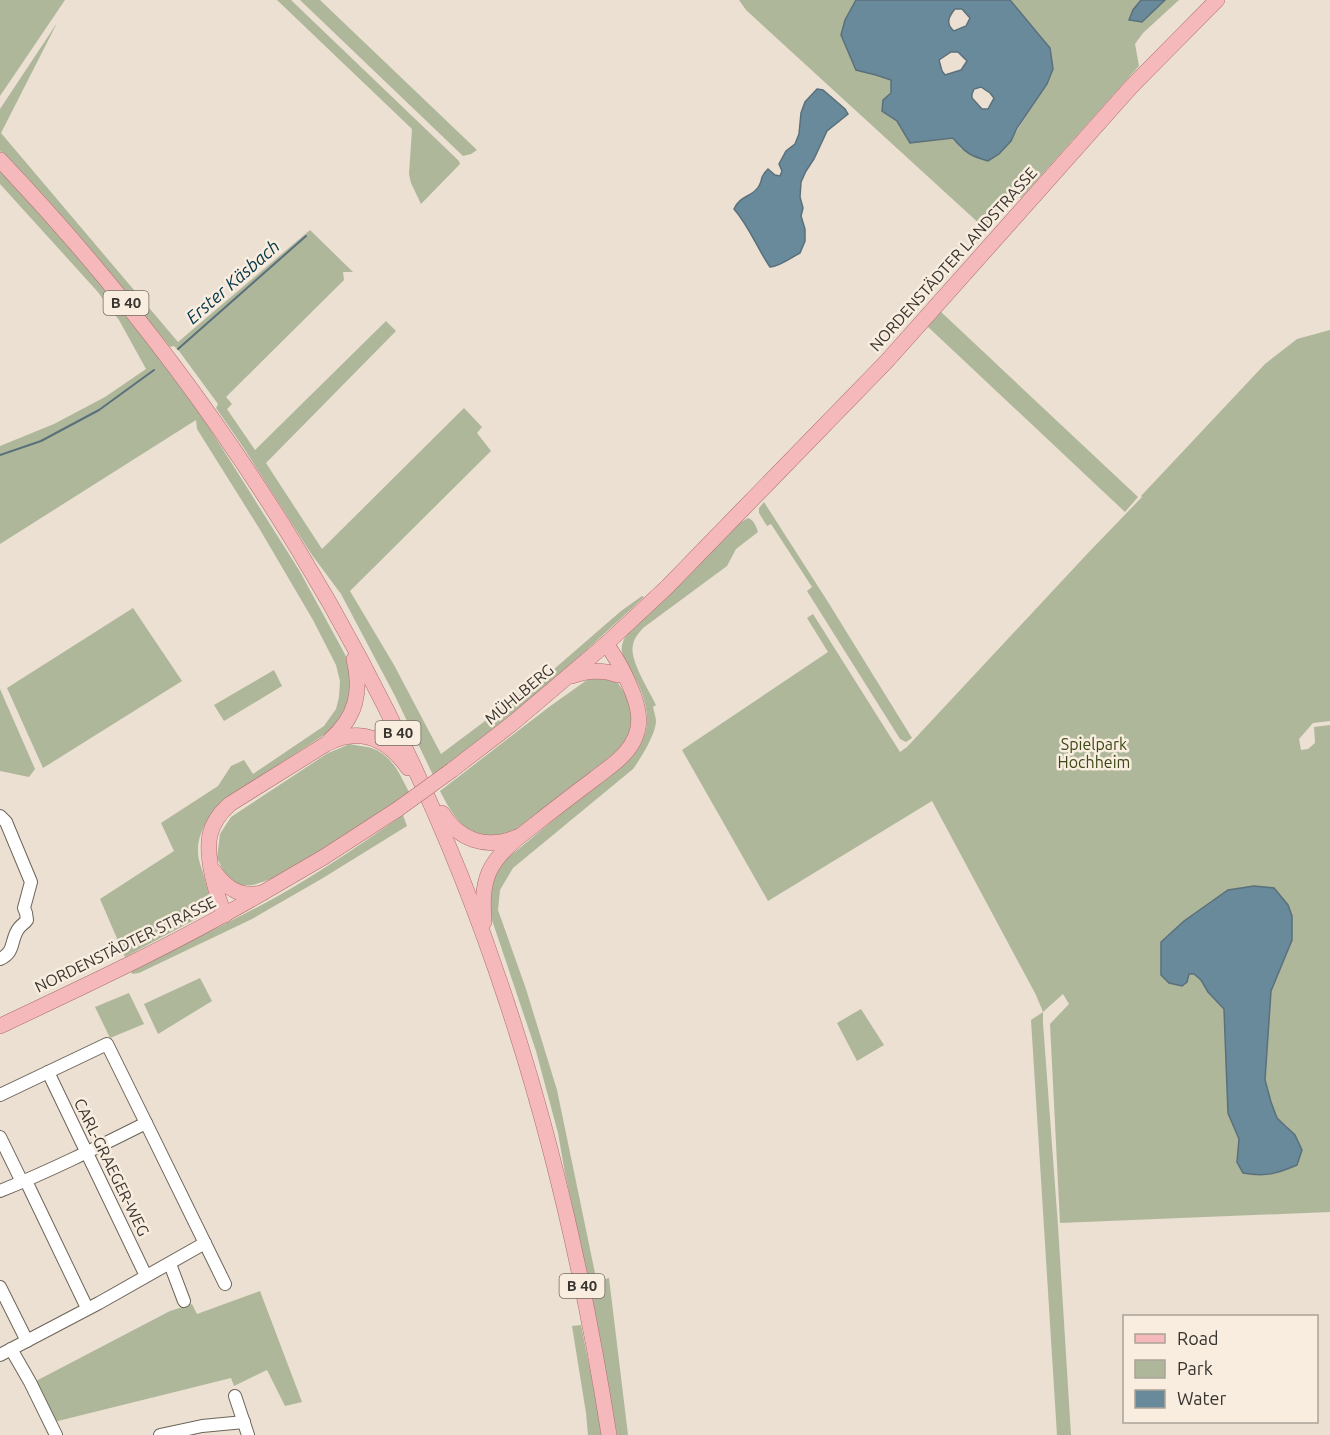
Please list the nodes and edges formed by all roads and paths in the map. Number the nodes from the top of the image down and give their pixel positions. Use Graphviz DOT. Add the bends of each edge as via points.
graph roads {
  1 [pos="1217,0"];
  2 [pos="0,160"];
  3 [pos="348,636"];
  4 [pos="606,644"];
  5 [pos="618,675"];
  6 [pos="562,682"];
  7 [pos="631,687"];
  8 [pos="326,744"];
  9 [pos="420,779"];
  10 [pos="428,797"];
  11 [pos="398,809"];
  12 [pos="0,816"];
  13 [pos="524,833"];
  14 [pos="211,866"];
  15 [pos="221,881"];
  16 [pos="264,892"];
  17 [pos="227,914"];
  18 [pos="485,937"];
  19 [pos="0,959"];
  20 [pos="0,1026"];
  21 [pos="48,1072"];
  22 [pos="0,1095"];
  23 [pos="146,1123"];
  24 [pos="0,1137"];
  25 [pos="87,1153"];
  26 [pos="24,1181"];
  27 [pos="0,1191"];
  28 [pos="205,1243"];
  29 [pos="170,1264"];
  30 [pos="146,1276"];
  31 [pos="225,1284"];
  32 [pos="0,1287"];
  33 [pos="184,1301"];
  34 [pos="87,1308"];
  35 [pos="27,1341"];
  36 [pos="5,1352"];
  37 [pos="235,1396"];
  38 [pos="244,1422"];
  39 [pos="56,1435"];
  40 [pos="160,1435"];
  41 [pos="248,1435"];
  42 [pos="609,1435"];
  1 -- 4 [label="main road, NORDENSTÄDTER LANDSTRASSE" via="1131,87 886,362 713,541"];
  2 -- 3 [label="main road, B 40" via="89,258 181,374 268,500"];
  3 -- 8 [label="main road" via="358,675 355,705 347,722"];
  3 -- 9 [label="main road, B 40"];
  4 -- 5 [label="main road" via="608,665"];
  4 -- 6 [label="main road, MÜHLBERG"];
  4 -- 7 [label="main road"];
  5 -- 6 [label="main road" via="596,670"];
  5 -- 7 [label="main road"];
  6 -- 11 [label="main road, MÜHLBERG, bridge"];
  7 -- 13 [label="main road" via="639,719 630,747"];
  8 -- 10 [label="main road" via="353,736 381,741 396,752"];
  8 -- 14 [label="main road" via="225,809 210,834"];
  9 -- 10 [label="main road, B 40"];
  9 -- 13 [label="main road" via="447,822 466,837 496,843"];
  10 -- 18 [label="main road, B 40"];
  11 -- 16 [label="main road, NORDENSTÄDTER STRASSE"];
  12 -- 19 [label="street" via="30,877 24,908 27,920 19,928 10,952"];
  13 -- 18 [label="main road" via="502,853 488,874 483,898"];
  14 -- 15 [label="main road"];
  14 -- 17 [label="main road"];
  15 -- 16 [label="main road" via="242,894"];
  15 -- 17 [label="main road" via="231,898"];
  16 -- 17 [label="main road, NORDENSTÄDTER STRASSE"];
  17 -- 20 [label="main road, NORDENSTÄDTER STRASSE"];
  18 -- 42 [label="main road, B 40" via="548,1138 582,1285"];
  21 -- 22 [label="street"];
  21 -- 23 [label="street" via="107,1044"];
  21 -- 25 [label="street, CARL-GRAEGER-WEG"];
  23 -- 25 [label="street"];
  23 -- 28 [label="street"];
  24 -- 26 [label="street"];
  25 -- 26 [label="street"];
  25 -- 30 [label="street, CARL-GRAEGER-WEG"];
  26 -- 27 [label="street"];
  26 -- 34 [label="street"];
  28 -- 29 [label="street"];
  28 -- 31 [label="street"];
  29 -- 30 [label="street"];
  29 -- 33 [label="street"];
  30 -- 34 [label="street"];
  32 -- 35 [label="street"];
  34 -- 35 [label="street"];
  35 -- 36 [label="street"];
  36 -- 39 [label="street" via="30,1382"];
  37 -- 38 [label="street"];
  38 -- 40 [label="street"];
  38 -- 41 [label="street"];
}
